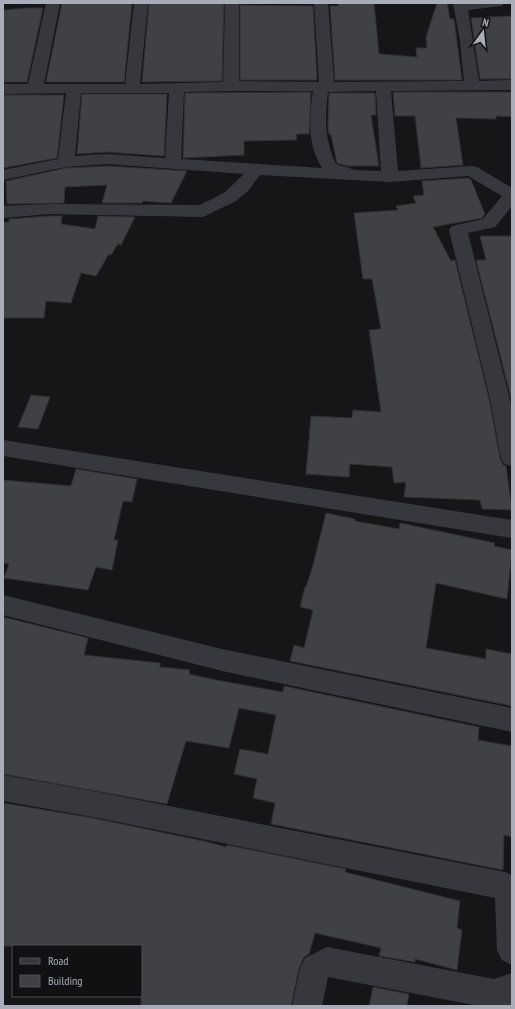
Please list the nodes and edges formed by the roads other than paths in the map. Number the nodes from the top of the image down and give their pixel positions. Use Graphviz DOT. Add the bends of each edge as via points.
graph roads {
  1 [pos="53,3"];
  2 [pos="141,3"];
  3 [pos="232,3"];
  4 [pos="321,3"];
  5 [pos="497,3"];
  6 [pos="461,5"];
  7 [pos="512,85"];
  8 [pos="231,86"];
  9 [pos="383,86"];
  10 [pos="472,86"];
  11 [pos="132,87"];
  12 [pos="324,87"];
  13 [pos="177,88"];
  14 [pos="3,89"];
  15 [pos="35,89"];
  16 [pos="74,89"];
  17 [pos="66,162"];
  18 [pos="173,163"];
  19 [pos="256,170"];
  20 [pos="3,175"];
  21 [pos="390,177"];
  22 [pos="3,212"];
  23 [pos="3,448"];
  24 [pos="512,458"];
  25 [pos="512,529"];
  26 [pos="3,605"];
  27 [pos="512,720"];
  28 [pos="3,788"];
  29 [pos="512,950"];
  30 [pos="512,988"];
  31 [pos="307,1006"];
  1 -- 15 [label="street"];
  2 -- 11 [label="street"];
  3 -- 8 [label="street"];
  4 -- 12 [label="street"];
  5 -- 6 [label="street"];
  6 -- 10 [label="street"];
  7 -- 10 [label="street"];
  8 -- 12 [label="street"];
  8 -- 13 [label="street"];
  9 -- 10 [label="street"];
  9 -- 12 [label="street"];
  9 -- 21 [label="street"];
  11 -- 13 [label="street"];
  11 -- 16 [label="street"];
  12 -- 21 [label="street" via="317,134 318,143 329,167 344,172"];
  13 -- 18 [label="street"];
  14 -- 15 [label="street"];
  15 -- 16 [label="street"];
  16 -- 17 [label="street"];
  17 -- 18 [label="street" via="107,159"];
  17 -- 20 [label="street"];
  18 -- 19 [label="street"];
  19 -- 21 [label="street"];
  19 -- 22 [label="street" via="230,197 203,211 48,209"];
  21 -- 24 [label="street" via="470,171 512,195 489,223 458,230"];
  23 -- 25 [label="street"];
  26 -- 27 [label="street" via="222,660"];
  28 -- 29 [label="street" via="505,886 509,892"];
  30 -- 31 [label="street" via="509,992 494,994 327,962 315,968"];
}
